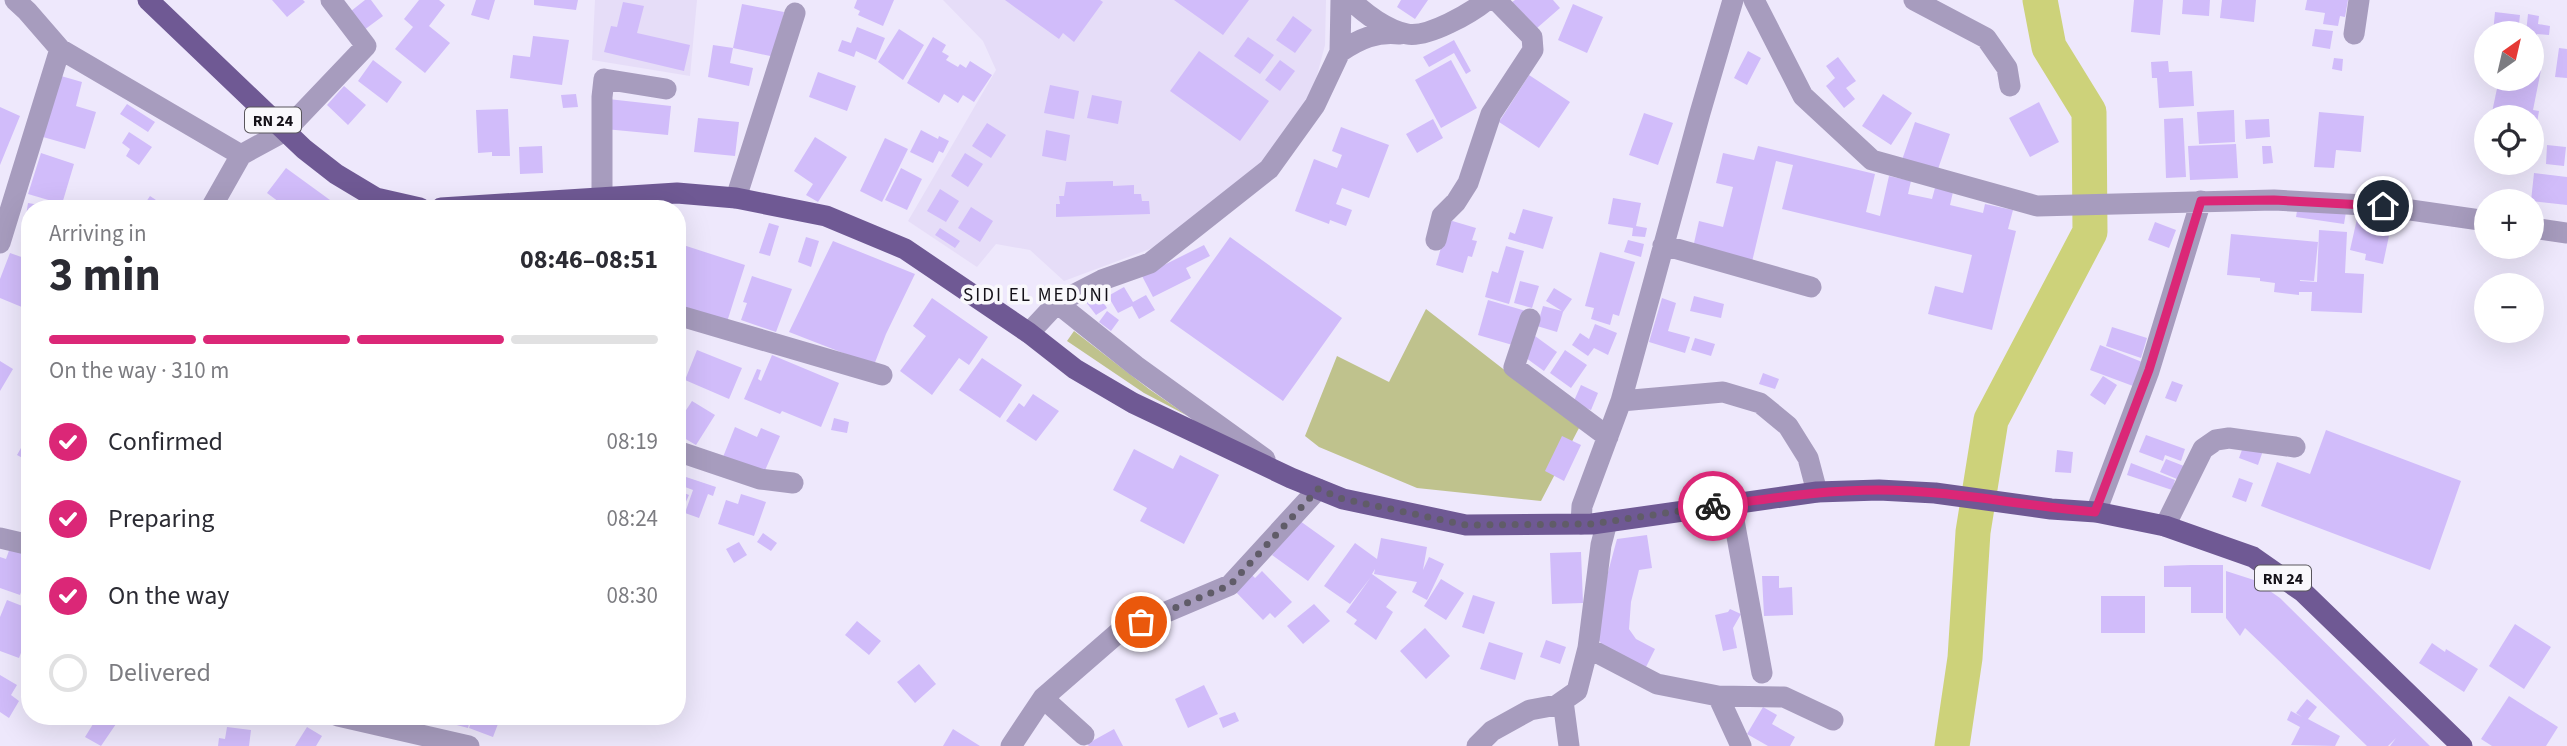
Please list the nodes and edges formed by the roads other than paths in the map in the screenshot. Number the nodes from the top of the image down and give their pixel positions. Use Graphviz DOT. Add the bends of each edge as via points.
graph roads {
  1 [pos="15,0"];
  2 [pos="148,0"];
  3 [pos="331,0"];
  4 [pos="1341,0"];
  5 [pos="1351,0"];
  6 [pos="1488,0"];
  7 [pos="1496,0"];
  8 [pos="1733,0"];
  9 [pos="1754,0"];
  10 [pos="1914,0"];
  11 [pos="2359,0"];
  12 [pos="794,13"];
  13 [pos="2354,34"];
  14 [pos="1409,35"];
  15 [pos="60,49"];
  16 [pos="1340,52"];
  17 [pos="2010,86"];
  18 [pos="666,89"];
  19 [pos="285,131"];
  20 [pos="241,155"];
  21 [pos="602,198"];
  22 [pos="736,198"];
  23 [pos="216,200"];
  24 [pos="385,200"];
  25 [pos="570,200"];
  26 [pos="2201,201"];
  27 [pos="2474,219"];
  28 [pos="2544,230"];
  29 [pos="2567,233"];
  30 [pos="1436,240"];
  31 [pos="0,243"];
  32 [pos="1663,245"];
  33 [pos="1811,287"];
  34 [pos="1057,303"];
  35 [pos="686,318"];
  36 [pos="1530,319"];
  37 [pos="1029,333"];
  38 [pos="882,375"];
  39 [pos="1621,401"];
  40 [pos="1608,437"];
  41 [pos="2295,447"];
  42 [pos="686,454"];
  43 [pos="1290,478"];
  44 [pos="793,483"];
  45 [pos="1318,489"];
  46 [pos="1817,492"];
  47 [pos="1731,504"];
  48 [pos="2095,512"];
  49 [pos="1607,522"];
  50 [pos="1581,524"];
  51 [pos="2165,526"];
  52 [pos="0,538"];
  53 [pos="21,543"];
  54 [pos="1588,648"];
  55 [pos="1762,673"];
  56 [pos="1718,696"];
  57 [pos="1043,698"];
  58 [pos="1563,701"];
  59 [pos="1833,720"];
  60 [pos="377,725"];
  61 [pos="1084,735"];
  62 [pos="469,746"];
  63 [pos="1011,746"];
  64 [pos="1477,746"];
  65 [pos="1570,746"];
  66 [pos="1741,746"];
  67 [pos="2462,746"];
  1 -- 15 [label="street"];
  2 -- 19 [label="main road, RN 24"];
  3 -- 19 [label="street" via="366,47"];
  4 -- 16 [label="street"];
  5 -- 14 [label="street"];
  6 -- 14 [label="street" via="1462,18"];
  7 -- 30 [label="street" via="1532,37 1533,50 1490,114 1468,183 1442,216"];
  8 -- 32 [label="street"];
  9 -- 26 [label="street" via="1803,96 1872,160 2037,206"];
  10 -- 17 [label="street" via="1986,38 2007,68"];
  11 -- 13 [label="street"];
  12 -- 22 [label="street"];
  14 -- 16 [label="street" via="1373,35"];
  15 -- 20 [label="street"];
  15 -- 31 [label="street"];
  16 -- 34 [label="street" via="1315,105 1269,169 1150,263 1102,279"];
  18 -- 21 [label="street" via="604,79"];
  19 -- 20 [label="street"];
  19 -- 24 [label="main road, RN 24" via="336,174"];
  20 -- 23 [label="street"];
  21 -- 22 [label="main road, RN 24" via="677,193"];
  21 -- 25 [label="main road, RN 24"];
  22 -- 37 [label="main road, RN 24" via="827,216 905,249"];
  26 -- 27 [label="street" via="2383,206"];
  26 -- 48 [label="street" via="2149,370"];
  28 -- 29 [label="street"];
  32 -- 33 [label="street"];
  32 -- 39 [label="street"];
  34 -- 37 [label="street"];
  34 -- 43 [label="street"];
  35 -- 38 [label="street"];
  36 -- 40 [label="street" via="1514,367"];
  37 -- 43 [label="main road, RN 24" via="1075,369 1133,403"];
  39 -- 40 [label="street"];
  39 -- 46 [label="street" via="1723,391 1760,402 1788,426 1808,458"];
  40 -- 50 [label="street" via="1582,506"];
  41 -- 51 [label="street" via="2216,440 2203,449"];
  42 -- 44 [label="street" via="761,479"];
  43 -- 45 [label="main road, RN 24"];
  45 -- 50 [label="main road, RN 24" via="1343,499 1466,525"];
  45 -- 57 [label="street" via="1230,585 1119,632"];
  46 -- 47 [label="main road, RN 24"];
  46 -- 48 [label="main road, RN 24" via="1935,493"];
  47 -- 49 [label="main road, RN 24"];
  47 -- 55 [label="street"];
  48 -- 51 [label="main road, RN 24"];
  49 -- 50 [label="main road, RN 24"];
  49 -- 54 [label="street"];
  51 -- 67 [label="main road, RN 24" via="2253,557 2303,592"];
  52 -- 53 [label="street"];
  54 -- 56 [label="street" via="1657,684"];
  54 -- 58 [label="street" via="1577,691"];
  56 -- 59 [label="street" via="1784,697"];
  56 -- 66 [label="street"];
  57 -- 61 [label="street"];
  57 -- 63 [label="street"];
  58 -- 64 [label="street" via="1530,710 1492,731"];
  58 -- 65 [label="street"];
  60 -- 62 [label="street"];
}
